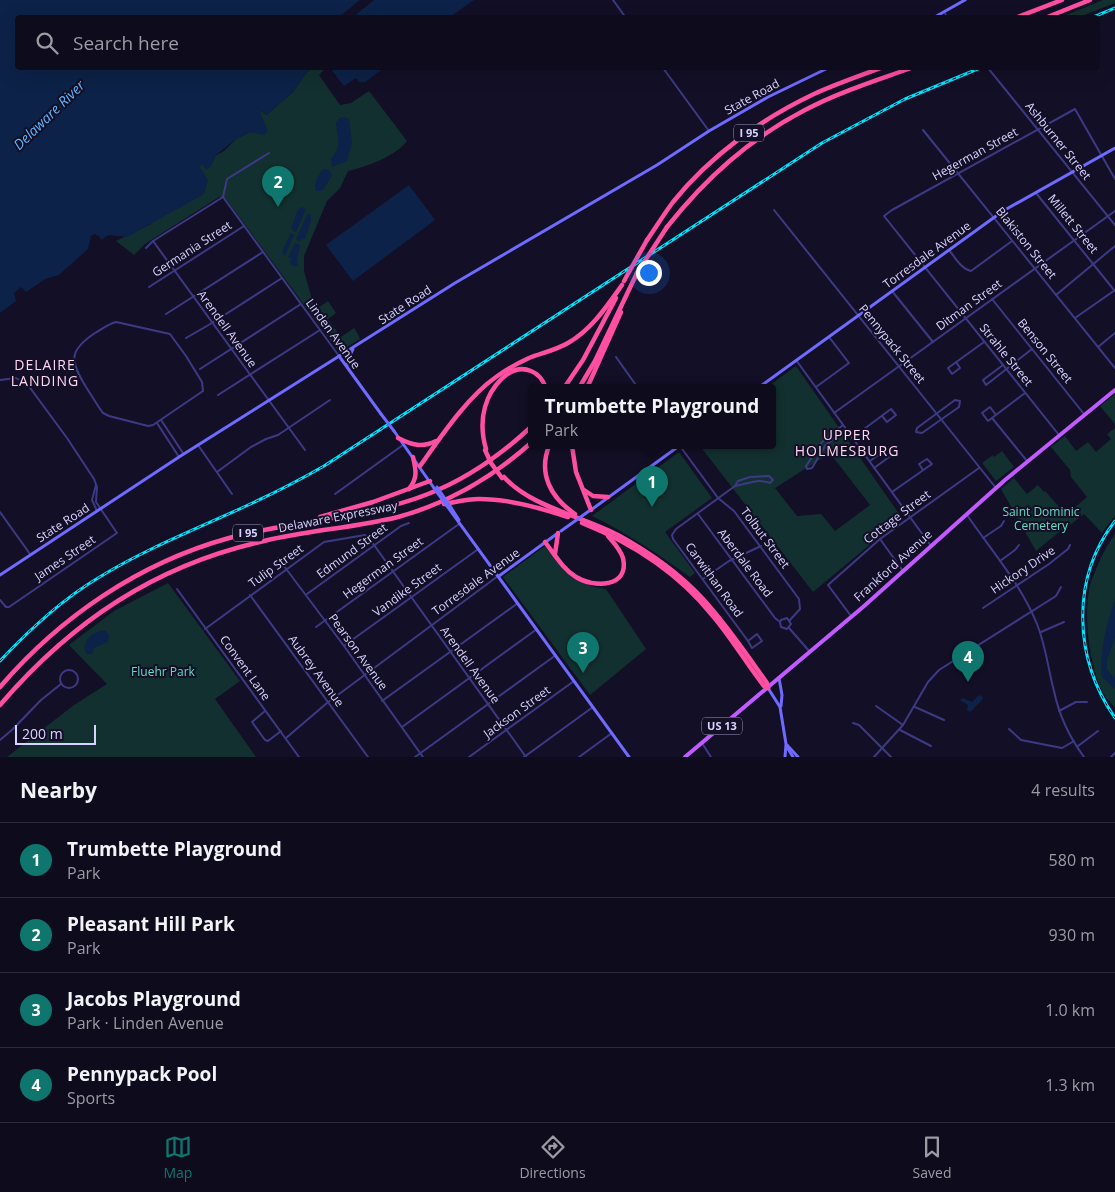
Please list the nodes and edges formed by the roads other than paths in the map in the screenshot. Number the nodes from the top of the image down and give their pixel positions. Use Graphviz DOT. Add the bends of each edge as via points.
graph roads {
  1 [pos="613,0"];
  2 [pos="966,0"];
  3 [pos="1062,0"];
  4 [pos="1090,0"];
  5 [pos="944,12"];
  6 [pos="624,15"];
  7 [pos="938,15"];
  8 [pos="946,15"];
  9 [pos="1023,15"];
  10 [pos="1052,15"];
  11 [pos="664,70"];
  12 [pos="824,70"];
  13 [pos="875,70"];
  14 [pos="906,70"];
  15 [pos="990,70"];
  16 [pos="1038,129"];
  17 [pos="923,130"];
  18 [pos="709,131"];
  19 [pos="1115,148"];
  20 [pos="269,153"];
  21 [pos="1101,156"];
  22 [pos="1072,172"];
  23 [pos="958,173"];
  24 [pos="1115,179"];
  25 [pos="1036,192"];
  26 [pos="223,196"];
  27 [pos="774,210"];
  28 [pos="1115,211"];
  29 [pos="884,216"];
  30 [pos="1108,216"];
  31 [pos="994,218"];
  32 [pos="1115,225"];
  33 [pos="244,226"];
  34 [pos="1074,239"];
  35 [pos="153,241"];
  36 [pos="1012,241"];
  37 [pos="1115,246"];
  38 [pos="146,248"];
  39 [pos="949,250"];
  40 [pos="263,252"];
  41 [pos="1093,264"];
  42 [pos="925,267"];
  43 [pos="1035,268"];
  44 [pos="174,271"];
  45 [pos="636,275"];
  46 [pos="282,278"];
  47 [pos="623,283"];
  48 [pos="149,287"];
  49 [pos="1115,290"];
  50 [pos="892,291"];
  51 [pos="1056,294"];
  52 [pos="192,297"];
  53 [pos="992,299"];
  54 [pos="301,304"];
  55 [pos="166,314"];
  56 [pos="858,316"];
  57 [pos="965,318"];
  58 [pos="1075,318"];
  59 [pos="212,323"];
  60 [pos="320,330"];
  61 [pos="1115,333"];
  62 [pos="829,337"];
  63 [pos="186,338"];
  64 [pos="933,342"];
  65 [pos="984,342"];
  66 [pos="1098,347"];
  67 [pos="231,348"];
  68 [pos="354,348"];
  69 [pos="1032,349"];
  70 [pos="339,356"];
  71 [pos="616,358"];
  72 [pos="796,360"];
  73 [pos="956,362"];
  74 [pos="1003,365"];
  75 [pos="347,367"];
  76 [pos="899,367"];
  77 [pos="1115,368"];
  78 [pos="200,369"];
  79 [pos="508,369"];
  80 [pos="1006,369"];
  81 [pos="250,374"];
  82 [pos="0,380"];
  83 [pos="544,384"];
  84 [pos="567,384"];
  85 [pos="581,384"];
  86 [pos="589,384"];
  87 [pos="635,384"];
  88 [pos="763,384"];
  89 [pos="816,387"];
  90 [pos="1115,390"];
  91 [pos="1026,393"];
  92 [pos="218,394"];
  93 [pos="330,400"];
  94 [pos="268,401"];
  95 [pos="834,413"];
  96 [pos="936,414"];
  97 [pos="1085,414"];
  98 [pos="996,415"];
  99 [pos="882,416"];
  100 [pos="992,418"];
  101 [pos="941,419"];
  102 [pos="161,420"];
  103 [pos="157,423"];
  104 [pos="843,425"];
  105 [pos="288,427"];
  106 [pos="528,427"];
  107 [pos="846,428"];
  108 [pos="528,430"];
  109 [pos="523,434"];
  110 [pos="1060,435"];
  111 [pos="398,438"];
  112 [pos="852,438"];
  113 [pos="438,441"];
  114 [pos="198,445"];
  115 [pos="403,445"];
  116 [pos="528,445"];
  117 [pos="548,449"];
  118 [pos="572,449"];
  119 [pos="675,449"];
  120 [pos="681,449"];
  121 [pos="305,450"];
  122 [pos="485,450"];
  123 [pos="183,454"];
  124 [pos="179,457"];
  125 [pos="413,458"];
  126 [pos="870,462"];
  127 [pos="1027,462"];
  128 [pos="420,466"];
  129 [pos="980,467"];
  130 [pos="874,468"];
  131 [pos="923,470"];
  132 [pos="217,472"];
  133 [pos="503,478"];
  134 [pos="430,481"];
  135 [pos="735,486"];
  136 [pos="996,488"];
  137 [pos="408,489"];
  138 [pos="583,489"];
  139 [pos="892,492"];
  140 [pos="232,494"];
  141 [pos="336,494"];
  142 [pos="608,497"];
  143 [pos="718,498"];
  144 [pos="435,505"];
  145 [pos="98,510"];
  146 [pos="590,510"];
  147 [pos="0,512"];
  148 [pos="697,513"];
  149 [pos="966,514"];
  150 [pos="568,517"];
  151 [pos="910,518"];
  152 [pos="1004,521"];
  153 [pos="461,523"];
  154 [pos="592,523"];
  155 [pos="293,524"];
  156 [pos="409,524"];
  157 [pos="559,532"];
  158 [pos="605,533"];
  159 [pos="365,535"];
  160 [pos="983,538"];
  161 [pos="880,539"];
  162 [pos="545,542"];
  163 [pos="374,545"];
  164 [pos="1019,545"];
  165 [pos="1070,545"];
  166 [pos="760,546"];
  167 [pos="931,546"];
  168 [pos="479,549"];
  169 [pos="30,554"];
  170 [pos="554,554"];
  171 [pos="278,558"];
  172 [pos="732,559"];
  173 [pos="999,562"];
  174 [pos="287,568"];
  175 [pos="393,571"];
  176 [pos="903,571"];
  177 [pos="0,574"];
  178 [pos="498,576"];
  179 [pos="703,579"];
  180 [pos="1016,586"];
  181 [pos="1060,587"];
  182 [pos="177,589"];
  183 [pos="250,595"];
  184 [pos="306,595"];
  185 [pos="412,597"];
  186 [pos="0,600"];
  187 [pos="518,603"];
  188 [pos="983,608"];
  189 [pos="1030,612"];
  190 [pos="851,616"];
  191 [pos="790,620"];
  192 [pos="325,621"];
  193 [pos="780,622"];
  194 [pos="1064,622"];
  195 [pos="431,625"];
  196 [pos="316,627"];
  197 [pos="789,628"];
  198 [pos="205,629"];
  199 [pos="537,629"];
  200 [pos="1040,632"];
  201 [pos="748,641"];
  202 [pos="344,646"];
  203 [pos="450,652"];
  204 [pos="810,652"];
  205 [pos="556,655"];
  206 [pos="364,675"];
  207 [pos="469,678"];
  208 [pos="779,678"];
  209 [pos="574,681"];
  210 [pos="62,684"];
  211 [pos="0,687"];
  212 [pos="768,688"];
  213 [pos="382,701"];
  214 [pos="1087,702"];
  215 [pos="327,703"];
  216 [pos="488,704"];
  217 [pos="0,705"];
  218 [pos="876,706"];
  219 [pos="593,707"];
  220 [pos="915,707"];
  221 [pos="781,709"];
  222 [pos="265,711"];
  223 [pos="1059,711"];
  224 [pos="944,720"];
  225 [pos="853,723"];
  226 [pos="903,725"];
  227 [pos="402,727"];
  228 [pos="1009,728"];
  229 [pos="507,730"];
  230 [pos="900,730"];
  231 [pos="281,731"];
  232 [pos="1098,731"];
  233 [pos="612,733"];
  234 [pos="286,738"];
  235 [pos="0,740"];
  236 [pos="1074,742"];
  237 [pos="702,743"];
  238 [pos="786,744"];
  239 [pos="930,746"];
  240 [pos="1077,746"];
  241 [pos="883,748"];
  242 [pos="420,753"];
  243 [pos="1115,753"];
  244 [pos="300,757"];
  245 [pos="368,757"];
  246 [pos="415,757"];
  247 [pos="424,757"];
  248 [pos="469,757"];
  249 [pos="525,757"];
  250 [pos="579,757"];
  251 [pos="629,757"];
  252 [pos="685,757"];
  253 [pos="711,757"];
  254 [pos="785,757"];
  255 [pos="793,757"];
  256 [pos="798,757"];
  257 [pos="874,757"];
  258 [pos="892,757"];
  259 [pos="1084,757"];
  260 [pos="1111,757"];
  1 -- 6 [label="street"];
  2 -- 5 [label="main road"];
  3 -- 9 [label="highway"];
  4 -- 10 [label="highway"];
  5 -- 7 [label="main road"];
  5 -- 8 [label="street"];
  11 -- 18 [label="street"];
  12 -- 18 [label="main road, State Road"];
  13 -- 47 [label="highway, I 95, bridge" via="797,102 739,140 672,203"];
  14 -- 45 [label="highway, I 95, bridge" via="826,100 774,127 745,148 690,198"];
  15 -- 16 [label="street, Ashburner Street"];
  16 -- 21 [label="street, Hegerman Street" via="1076,109"];
  16 -- 22 [label="street, Ashburner Street"];
  16 -- 23 [label="street, Hegerman Street"];
  17 -- 23 [label="street, Blakiston Street"];
  18 -- 68 [label="main road, State Road" via="455,283"];
  19 -- 21 [label="main road, Torresdale Avenue"];
  20 -- 26 [label="street" via="227,179"];
  21 -- 22 [label="main road, Torresdale Avenue"];
  21 -- 24 [label="street"];
  22 -- 25 [label="main road, Torresdale Avenue"];
  22 -- 30 [label="street, Ashburner Street"];
  23 -- 29 [label="street, Hegerman Street"];
  23 -- 31 [label="street, Blakiston Street"];
  25 -- 31 [label="main road, Torresdale Avenue"];
  25 -- 34 [label="street, Millett Street"];
  26 -- 33 [label="street, Linden Avenue"];
  26 -- 35 [label="street"];
  27 -- 56 [label="street, Pennypack Street"];
  28 -- 30 [label="street, Ditman Street"];
  29 -- 42 [label="street, Strahle Street"];
  30 -- 32 [label="street, Ashburner Street"];
  30 -- 34 [label="street, Ditman Street"];
  31 -- 36 [label="street, Blakiston Street"];
  31 -- 39 [label="main road, Torresdale Avenue"];
  33 -- 40 [label="street, Linden Avenue"];
  33 -- 44 [label="street, Germania Street"];
  34 -- 41 [label="street, Millett Street"];
  34 -- 43 [label="street, Ditman Street"];
  35 -- 38 [label="street"];
  35 -- 44 [label="street, Arendell Avenue"];
  36 -- 39 [label="street" via="968,271"];
  36 -- 43 [label="street, Blakiston Street"];
  37 -- 41 [label="street"];
  39 -- 42 [label="main road, Torresdale Avenue"];
  40 -- 46 [label="street, Linden Avenue"];
  40 -- 52 [label="street"];
  41 -- 49 [label="street, Millett Street"];
  41 -- 51 [label="street"];
  42 -- 50 [label="main road, Torresdale Avenue"];
  42 -- 57 [label="street, Strahle Street"];
  43 -- 51 [label="street, Blakiston Street"];
  43 -- 53 [label="street, Ditman Street"];
  44 -- 48 [label="street, Germania Street"];
  44 -- 52 [label="street, Arendell Avenue"];
  45 -- 85 [label="highway, I 95"];
  45 -- 86 [label="highway"];
  46 -- 54 [label="street, Linden Avenue"];
  46 -- 59 [label="street"];
  47 -- 79 [label="highway" via="603,312 576,338"];
  47 -- 84 [label="highway, I 95" via="583,360"];
  49 -- 58 [label="street"];
  50 -- 56 [label="main road, Torresdale Avenue"];
  50 -- 64 [label="street"];
  51 -- 58 [label="street, Blakiston Street"];
  52 -- 55 [label="street"];
  52 -- 59 [label="street, Arendell Avenue"];
  53 -- 57 [label="street, Ditman Street"];
  53 -- 69 [label="street, Benson Street"];
  54 -- 60 [label="street, Linden Avenue"];
  54 -- 67 [label="street"];
  56 -- 62 [label="main road, Torresdale Avenue"];
  56 -- 76 [label="street, Pennypack Street"];
  57 -- 64 [label="street, Ditman Street"];
  57 -- 65 [label="street, Strahle Street"];
  58 -- 66 [label="street, Blakiston Street"];
  59 -- 63 [label="street"];
  59 -- 67 [label="street, Arendell Avenue"];
  60 -- 70 [label="street, Linden Avenue"];
  60 -- 81 [label="street"];
  61 -- 66 [label="street"];
  62 -- 72 [label="main road, Torresdale Avenue"];
  62 -- 89 [label="street" via="849,363"];
  64 -- 76 [label="street, Ditman Street"];
  65 -- 73 [label="street"];
  65 -- 74 [label="street, Strahle Street"];
  66 -- 77 [label="street, Blakiston Street"];
  67 -- 78 [label="street"];
  67 -- 81 [label="street, Arendell Avenue"];
  68 -- 70 [label="main road, State Road"];
  68 -- 75 [label="main road"];
  69 -- 80 [label="street"];
  69 -- 97 [label="street, Benson Street"];
  70 -- 75 [label="main road, Linden Avenue"];
  70 -- 94 [label="main road, State Road"];
  71 -- 87 [label="street"];
  72 -- 88 [label="main road, Torresdale Avenue"];
  72 -- 89 [label="street"];
  73 -- 73 [label="street" via="948,368 952,374 960,368"];
  74 -- 80 [label="street, Strahle Street"];
  74 -- 80 [label="street" via="983,380 986,385"];
  75 -- 111 [label="main road, Linden Avenue, bridge"];
  76 -- 95 [label="street, Ditman Street"];
  76 -- 96 [label="street, Pennypack Street"];
  79 -- 113 [label="highway" via="476,394"];
  79 -- 122 [label="highway" via="492,386 484,403 480,432"];
  80 -- 91 [label="street, Strahle Street"];
  81 -- 92 [label="street"];
  81 -- 94 [label="street, Arendell Avenue"];
  82 -- 145 [label="street" via="16,378 28,385 96,482 92,502"];
  83 -- 122 [label="highway" via="529,370 514,371 503,377 492,390 485,407 482,424"];
  89 -- 95 [label="street"];
  90 -- 97 [label="main road, Frankford Avenue / US 13"];
  91 -- 98 [label="street"];
  91 -- 110 [label="street, Strahle Street"];
  93 -- 105 [label="street"];
  94 -- 105 [label="street, Arendell Avenue"];
  94 -- 114 [label="main road, State Road"];
  95 -- 104 [label="street"];
  96 -- 101 [label="street, Pennypack Street"];
  96 -- 101 [label="street" via="955,400 960,401 959,406"];
  96 -- 101 [label="street" via="916,432 921,433"];
  97 -- 110 [label="main road, Frankford Avenue / US 13"];
  98 -- 100 [label="street"];
  98 -- 100 [label="street" via="990,407 982,413 988,421"];
  99 -- 99 [label="street" via="887,422 896,415 891,409"];
  99 -- 112 [label="street"];
  100 -- 127 [label="street"];
  101 -- 129 [label="street, Pennypack Street"];
  102 -- 103 [label="street"];
  102 -- 103 [label="street" via="204,388 172,337 161,331 116,322 82,341 77,348 74,366 103,413 148,426"];
  102 -- 123 [label="street"];
  103 -- 124 [label="street"];
  104 -- 107 [label="street"];
  104 -- 107 [label="street" via="822,442 807,469 812,468 825,446"];
  105 -- 121 [label="street, Arendell Avenue"];
  105 -- 132 [label="street" via="251,447"];
  106 -- 109 [label="highway"];
  107 -- 112 [label="street"];
  108 -- 109 [label="highway, Delaware Expressway / I 95"];
  109 -- 155 [label="highway, Delaware Expressway / I 95" via="485,464 428,495 371,511"];
  110 -- 127 [label="main road, Frankford Avenue / US 13"];
  111 -- 113 [label="highway" via="418,446"];
  111 -- 115 [label="main road, Linden Avenue"];
  112 -- 126 [label="street"];
  113 -- 128 [label="highway"];
  114 -- 123 [label="main road, State Road"];
  114 -- 132 [label="street"];
  115 -- 125 [label="main road, Linden Avenue"];
  115 -- 141 [label="street"];
  116 -- 144 [label="highway, Delaware Expressway / I 95" via="502,468"];
  117 -- 154 [label="highway" via="545,473 551,492 567,509"];
  118 -- 138 [label="highway" via="574,465"];
  119 -- 142 [label="main road, Torresdale Avenue"];
  120 -- 143 [label="street, Tolbut Street"];
  122 -- 133 [label="highway, bridge"];
  123 -- 124 [label="main road, State Road"];
  124 -- 145 [label="main road, State Road"];
  125 -- 128 [label="main road, Linden Avenue"];
  125 -- 137 [label="highway" via="416,477"];
  126 -- 130 [label="street"];
  126 -- 130 [label="street" via="891,446 896,452"];
  127 -- 136 [label="main road, Frankford Avenue / US 13"];
  128 -- 134 [label="main road, Linden Avenue"];
  129 -- 136 [label="street, Pennypack Street"];
  129 -- 151 [label="street, Cottage Street"];
  130 -- 139 [label="street"];
  131 -- 131 [label="street" via="919,464 927,459 932,464"];
  131 -- 139 [label="street"];
  132 -- 140 [label="street"];
  133 -- 150 [label="highway" via="521,494"];
  133 -- 154 [label="highway" via="529,496"];
  134 -- 137 [label="highway"];
  134 -- 153 [label="main road, Linden Avenue, bridge"];
  135 -- 135 [label="street" via="756,481 770,483 773,480 769,476 750,476"];
  135 -- 143 [label="street"];
  136 -- 149 [label="main road, Frankford Avenue / US 13"];
  137 -- 155 [label="highway" via="362,506"];
  138 -- 142 [label="highway" via="593,496"];
  138 -- 146 [label="highway"];
  139 -- 151 [label="street"];
  142 -- 146 [label="main road, Torresdale Avenue"];
  143 -- 148 [label="street"];
  143 -- 166 [label="street, Tolbut Street" via="734,511"];
  144 -- 150 [label="highway" via="493,500"];
  144 -- 217 [label="highway, Delaware Expressway / I 95" via="376,522 265,540 228,550 145,584 63,640"];
  145 -- 169 [label="main road, State Road"];
  145 -- 186 [label="street, James Street" via="116,534 9,607"];
  146 -- 157 [label="main road, Torresdale Avenue, bridge"];
  147 -- 169 [label="street"];
  148 -- 172 [label="street, Aberdale Road"];
  148 -- 179 [label="street, Carwithan Road" via="672,535"];
  149 -- 160 [label="street"];
  149 -- 167 [label="main road, Frankford Avenue / US 13"];
  150 -- 158 [label="highway"];
  151 -- 161 [label="street, Cottage Street"];
  151 -- 167 [label="street"];
  152 -- 160 [label="street"];
  153 -- 168 [label="main road, Linden Avenue"];
  153 -- 175 [label="street, Hegerman Street"];
  154 -- 212 [label="highway" via="644,551 688,584 721,620 768,683"];
  155 -- 211 [label="highway, Delaware Expressway / I 95" via="226,538 157,565 128,581 82,610 43,641"];
  156 -- 163 [label="street, Edmund Street"];
  157 -- 162 [label="main road, Torresdale Avenue"];
  157 -- 170 [label="highway"];
  158 -- 170 [label="highway" via="617,545 623,560 622,572 612,583 598,585 582,581"];
  158 -- 212 [label="highway" via="647,556 686,586"];
  159 -- 163 [label="street, Arendell Avenue"];
  159 -- 174 [label="street, Tulip Street" via="324,542"];
  160 -- 173 [label="street"];
  161 -- 176 [label="street"];
  161 -- 190 [label="street, Cottage Street" via="828,585"];
  162 -- 170 [label="highway"];
  162 -- 178 [label="main road, Torresdale Avenue"];
  163 -- 175 [label="street, Arendell Avenue"];
  163 -- 184 [label="street, Edmund Street"];
  164 -- 173 [label="street"];
  165 -- 180 [label="street, Hickory Drive"];
  166 -- 172 [label="street"];
  166 -- 191 [label="street, Tolbut Street" via="800,601 800,610"];
  167 -- 176 [label="main road, Frankford Avenue / US 13"];
  168 -- 178 [label="main road, Linden Avenue"];
  168 -- 185 [label="street, Vandike Street"];
  169 -- 177 [label="main road, State Road"];
  171 -- 174 [label="street, Pearson Avenue"];
  172 -- 179 [label="street"];
  172 -- 193 [label="street, Aberdale Road"];
  173 -- 180 [label="street"];
  174 -- 183 [label="street, Tulip Street"];
  174 -- 184 [label="street, Pearson Avenue"];
  175 -- 185 [label="street, Arendell Avenue"];
  175 -- 192 [label="street, Hegerman Street"];
  176 -- 190 [label="main road, Frankford Avenue / US 13"];
  178 -- 187 [label="main road, Linden Avenue"];
  178 -- 195 [label="street, Torresdale Avenue"];
  179 -- 201 [label="street, Carwithan Road"];
  180 -- 188 [label="street, Hickory Drive"];
  180 -- 189 [label="street"];
  181 -- 189 [label="street" via="1056,596"];
  182 -- 198 [label="street, Convent Lane"];
  183 -- 198 [label="street, Tulip Street"];
  183 -- 215 [label="street, Aubrey Avenue"];
  184 -- 192 [label="street, Pearson Avenue"];
  185 -- 195 [label="street, Arendell Avenue"];
  185 -- 202 [label="street, Vandike Street"];
  187 -- 199 [label="main road, Linden Avenue"];
  187 -- 203 [label="street"];
  189 -- 200 [label="street"];
  189 -- 220 [label="street" via="938,670"];
  190 -- 204 [label="main road, Frankford Avenue / US 13"];
  191 -- 193 [label="street" via="784,618"];
  191 -- 197 [label="street, Tolbut Street"];
  192 -- 196 [label="street, Hegerman Street"];
  192 -- 202 [label="street, Pearson Avenue"];
  193 -- 197 [label="street" via="783,629"];
  194 -- 200 [label="street"];
  195 -- 203 [label="street, Arendell Avenue"];
  195 -- 206 [label="street, Torresdale Avenue"];
  197 -- 204 [label="street"];
  198 -- 222 [label="street, Convent Lane"];
  199 -- 205 [label="main road, Linden Avenue"];
  199 -- 207 [label="street"];
  200 -- 223 [label="street"];
  201 -- 201 [label="street" via="757,634 762,641 752,648"];
  202 -- 206 [label="street, Pearson Avenue"];
  203 -- 207 [label="street, Arendell Avenue"];
  203 -- 213 [label="street"];
  204 -- 208 [label="main road, Frankford Avenue / US 13"];
  205 -- 209 [label="main road, Linden Avenue"];
  205 -- 216 [label="street"];
  206 -- 213 [label="street, Pearson Avenue"];
  206 -- 215 [label="street, Torresdale Avenue"];
  207 -- 216 [label="street, Arendell Avenue"];
  207 -- 227 [label="street"];
  208 -- 212 [label="main road, Frankford Avenue / US 13"];
  208 -- 221 [label="main road"];
  209 -- 219 [label="main road, Linden Avenue"];
  209 -- 229 [label="street, Jackson Street"];
  210 -- 210 [label="street" via="66,688 73,687 77,681 76,674 70,670 63,672"];
  210 -- 235 [label="street" via="40,700"];
  212 -- 221 [label="main road"];
  212 -- 237 [label="main road, Frankford Avenue / US 13"];
  213 -- 227 [label="street, Pearson Avenue"];
  214 -- 223 [label="street" via="1077,702"];
  215 -- 234 [label="street, Torresdale Avenue"];
  215 -- 245 [label="street, Aubrey Avenue"];
  216 -- 229 [label="street, Arendell Avenue"];
  216 -- 242 [label="street"];
  218 -- 226 [label="street"];
  219 -- 233 [label="main road, Linden Avenue"];
  219 -- 249 [label="street"];
  220 -- 224 [label="street"];
  220 -- 226 [label="street"];
  221 -- 238 [label="main road"];
  222 -- 231 [label="street, Convent Lane"];
  222 -- 231 [label="street" via="252,722 265,740"];
  223 -- 236 [label="street"];
  225 -- 241 [label="street"];
  226 -- 230 [label="street"];
  227 -- 242 [label="street, Pearson Avenue"];
  228 -- 236 [label="street" via="1021,740 1062,748"];
  229 -- 248 [label="street, Jackson Street"];
  229 -- 249 [label="street, Arendell Avenue"];
  230 -- 239 [label="street"];
  230 -- 241 [label="street"];
  231 -- 234 [label="street, Convent Lane"];
  232 -- 240 [label="street"];
  233 -- 250 [label="street"];
  233 -- 251 [label="main road, Linden Avenue"];
  234 -- 244 [label="street, Convent Lane"];
  236 -- 240 [label="street"];
  237 -- 252 [label="main road, Frankford Avenue / US 13"];
  237 -- 253 [label="street"];
  238 -- 254 [label="main road"];
  238 -- 255 [label="main road"];
  238 -- 256 [label="main road"];
  240 -- 259 [label="street"];
  241 -- 257 [label="street"];
  241 -- 258 [label="street"];
  242 -- 246 [label="street"];
  242 -- 247 [label="street, Pearson Avenue"];
  243 -- 260 [label="street"];
}
